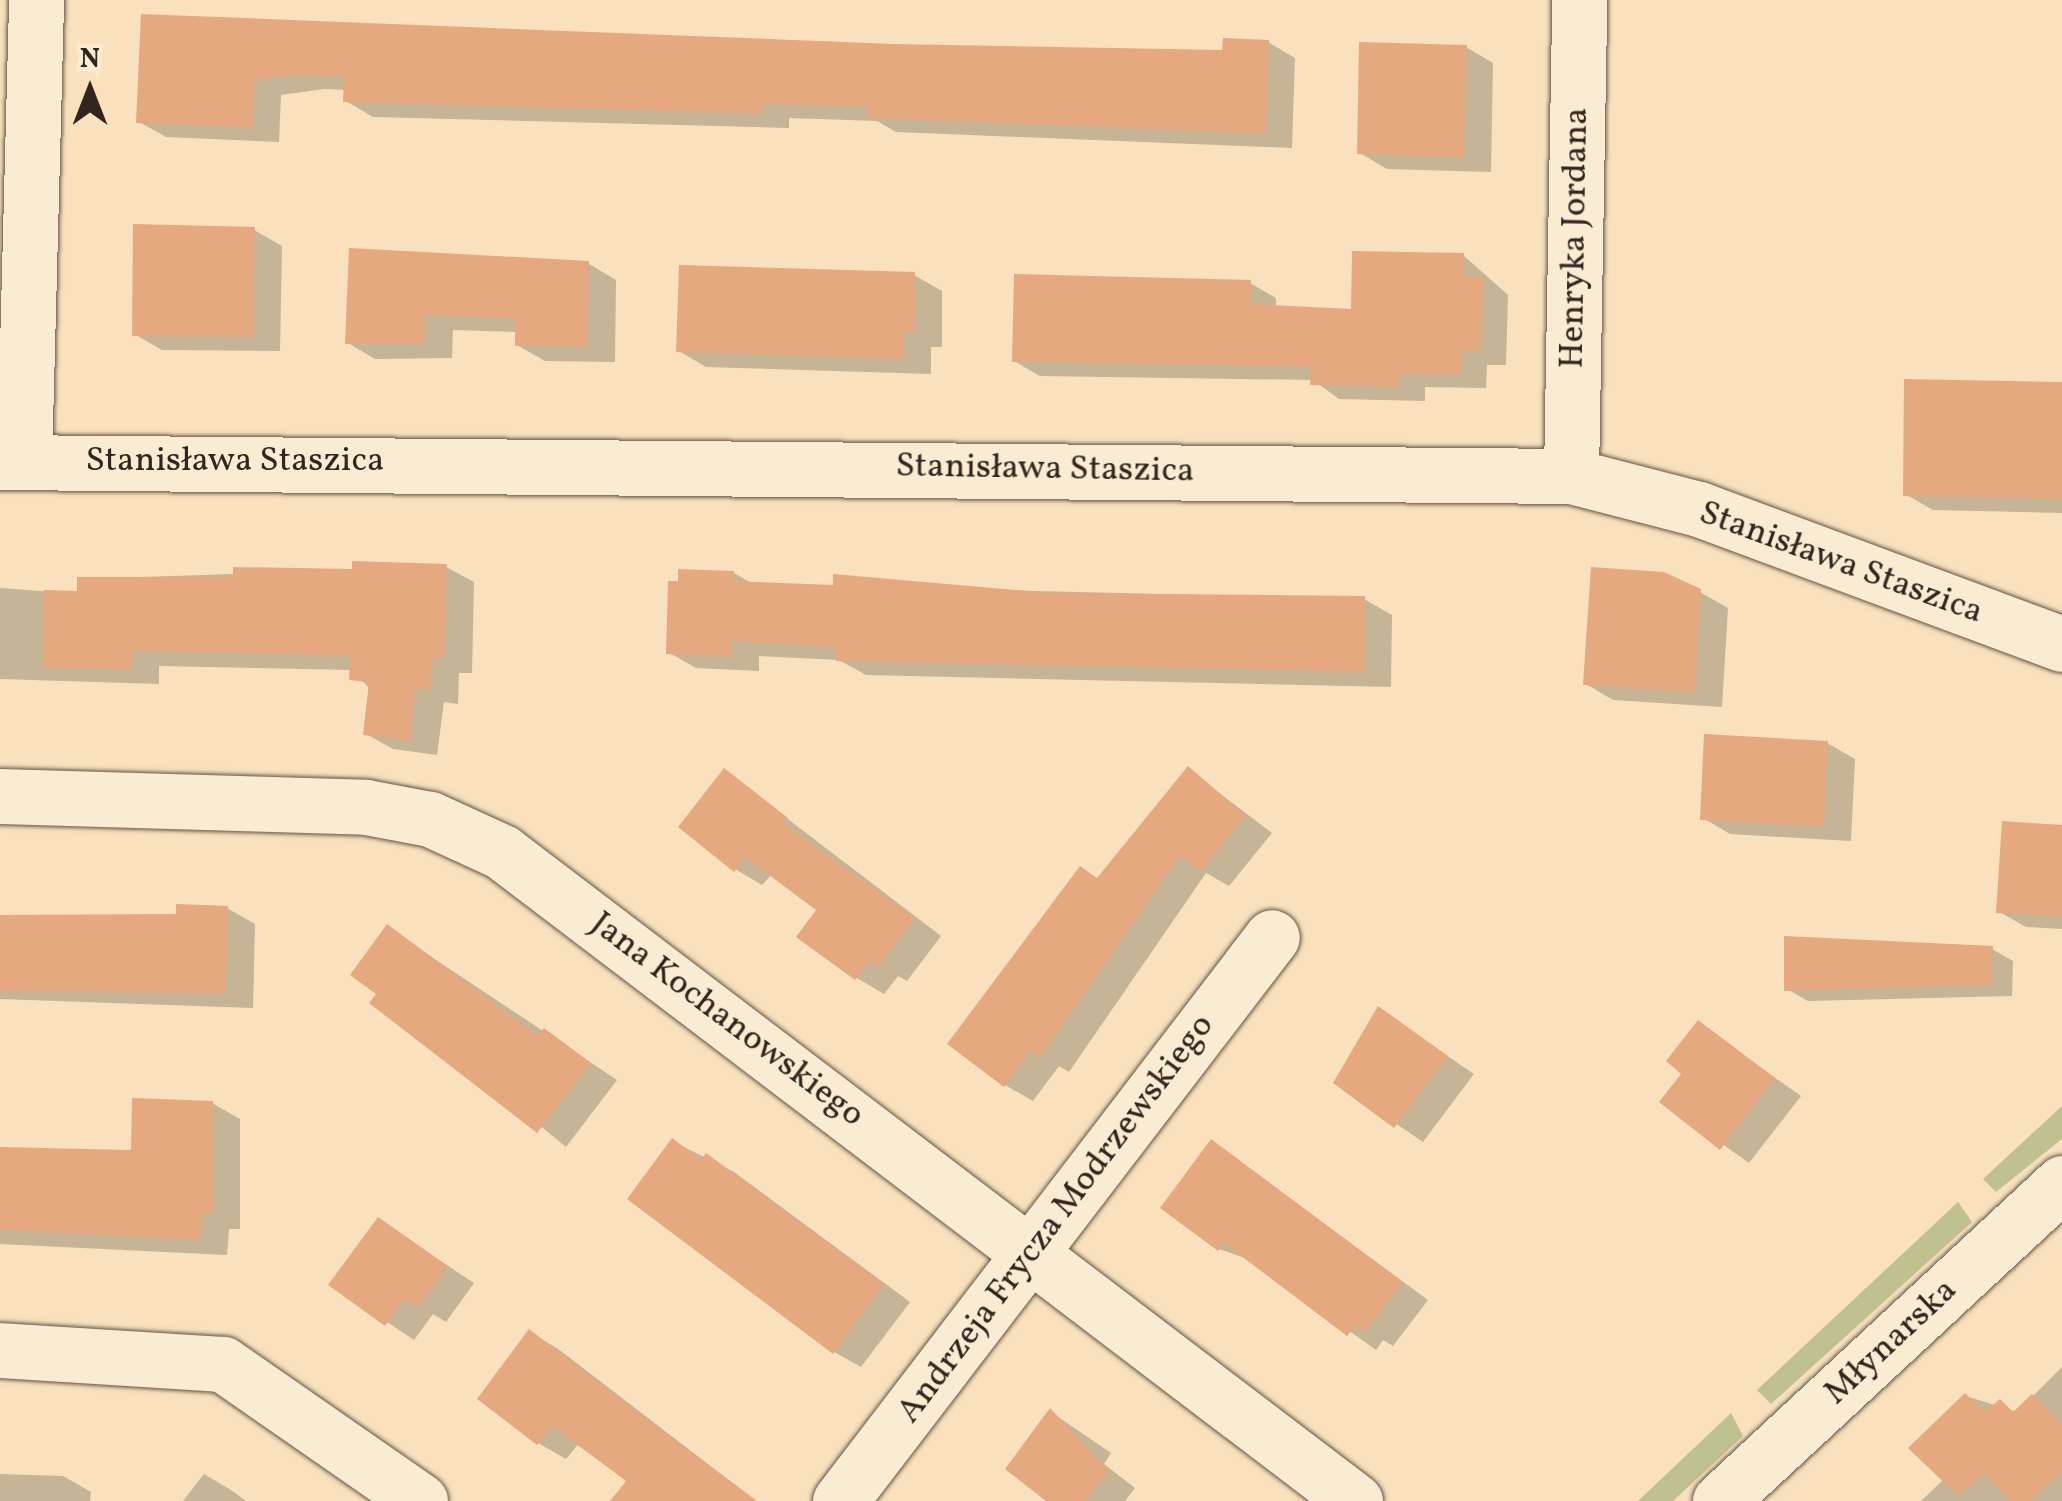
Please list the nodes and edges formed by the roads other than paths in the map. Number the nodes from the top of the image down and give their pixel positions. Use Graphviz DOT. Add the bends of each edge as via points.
graph roads {
  1 [pos="36,0"];
  2 [pos="1580,0"];
  3 [pos="12,462"];
  4 [pos="1572,476"];
  5 [pos="2062,644"];
  6 [pos="0,796"];
  7 [pos="1272,937"];
  8 [pos="2062,1182"];
  9 [pos="1028,1252"];
  10 [pos="0,1350"];
  11 [pos="420,1501"];
  12 [pos="840,1501"];
  13 [pos="1355,1501"];
  14 [pos="1720,1501"];
  1 -- 3 [label="street"];
  2 -- 4 [label="street, Henryka Jordana"];
  3 -- 4 [label="street, Stanisława Staszica"];
  4 -- 5 [label="street, Stanisława Staszica" via="1699,510"];
  6 -- 9 [label="street, Jana Kochanowskiego" via="366,807 430,819 502,852"];
  7 -- 9 [label="street, Andrzeja Frycza Modrzewskiego"];
  8 -- 14 [label="street, Młynarska"];
  9 -- 12 [label="street, Andrzeja Frycza Modrzewskiego"];
  9 -- 13 [label="street, Jana Kochanowskiego"];
  10 -- 11 [label="street" via="223,1364"];
}
